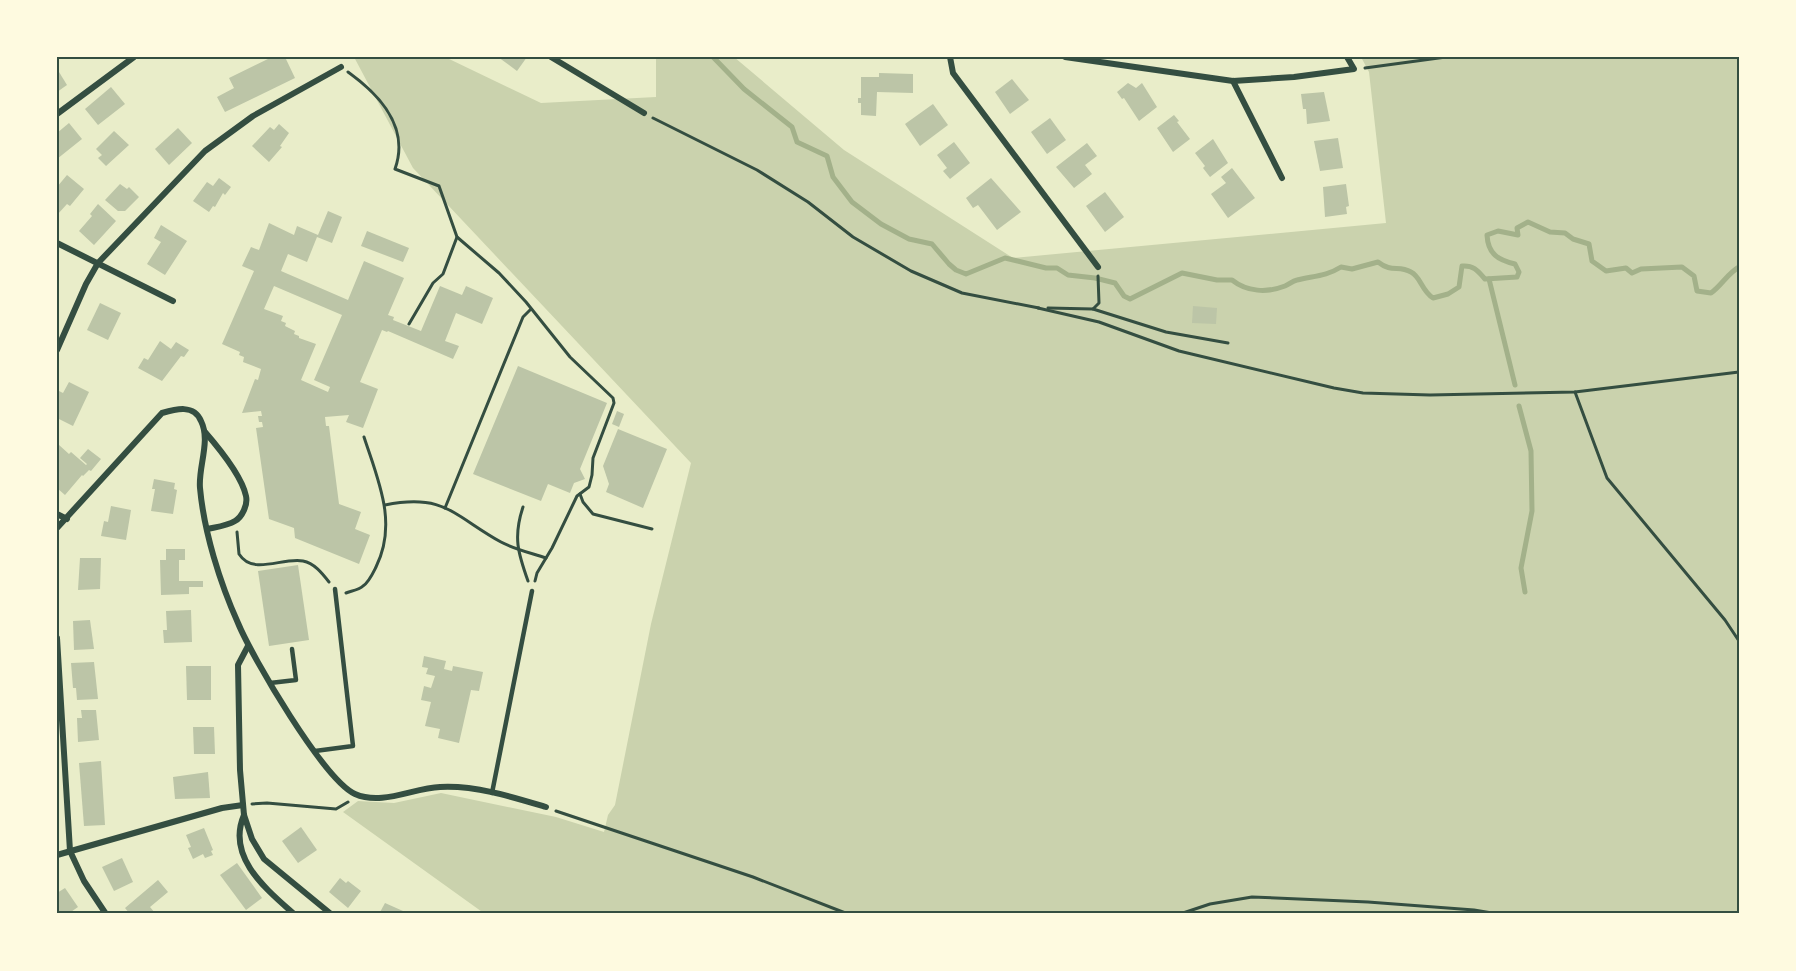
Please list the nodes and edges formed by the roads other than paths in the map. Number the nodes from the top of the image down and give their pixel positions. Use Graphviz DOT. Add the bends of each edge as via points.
graph roads {
  1 [pos="134,57"];
  2 [pos="551,57"];
  3 [pos="950,57"];
  4 [pos="1065,57"];
  5 [pos="1347,57"];
  6 [pos="340,67"];
  7 [pos="1233,81"];
  8 [pos="644,113"];
  9 [pos="57,114"];
  10 [pos="1282,178"];
  11 [pos="57,243"];
  12 [pos="98,263"];
  13 [pos="1098,267"];
  14 [pos="173,301"];
  15 [pos="57,350"];
  16 [pos="205,432"];
  17 [pos="57,514"];
  18 [pos="66,519"];
  19 [pos="57,528"];
  20 [pos="207,529"];
  21 [pos="335,589"];
  22 [pos="532,591"];
  23 [pos="57,638"];
  24 [pos="248,646"];
  25 [pos="292,649"];
  26 [pos="270,683"];
  27 [pos="315,751"];
  28 [pos="492,793"];
  29 [pos="243,805"];
  30 [pos="546,807"];
  31 [pos="244,815"];
  32 [pos="70,851"];
  33 [pos="57,855"];
  34 [pos="106,914"];
  35 [pos="294,914"];
  36 [pos="331,914"];
  1 -- 9 [label="street"];
  2 -- 8 [label="street"];
  3 -- 13 [label="street" via="953,73"];
  4 -- 7 [label="street"];
  5 -- 7 [label="street" via="1354,69"];
  6 -- 12 [label="street" via="254,116 205,151"];
  7 -- 10 [label="street"];
  11 -- 12 [label="street"];
  12 -- 14 [label="street"];
  12 -- 15 [label="street"];
  16 -- 18 [label="street" via="201,419 185,408 162,413"];
  16 -- 20 [label="street" via="200,486"];
  16 -- 20 [label="street" via="219,448 247,497 246,507 235,521"];
  17 -- 18 [label="street"];
  18 -- 19 [label="street"];
  20 -- 24 [label="street" via="226,594"];
  21 -- 27 [label="lane" via="354,746"];
  22 -- 28 [label="lane"];
  23 -- 32 [label="street"];
  24 -- 26 [label="street"];
  24 -- 29 [label="street" via="238,665"];
  25 -- 26 [label="lane" via="296,680"];
  26 -- 27 [label="street"];
  27 -- 28 [label="street" via="355,794 376,798 439,787"];
  28 -- 30 [label="street"];
  29 -- 31 [label="street"];
  29 -- 32 [label="street"];
  31 -- 35 [label="street" via="240,842 245,862 262,885"];
  31 -- 36 [label="street" via="264,859"];
  32 -- 33 [label="street"];
  32 -- 34 [label="street"];
}
